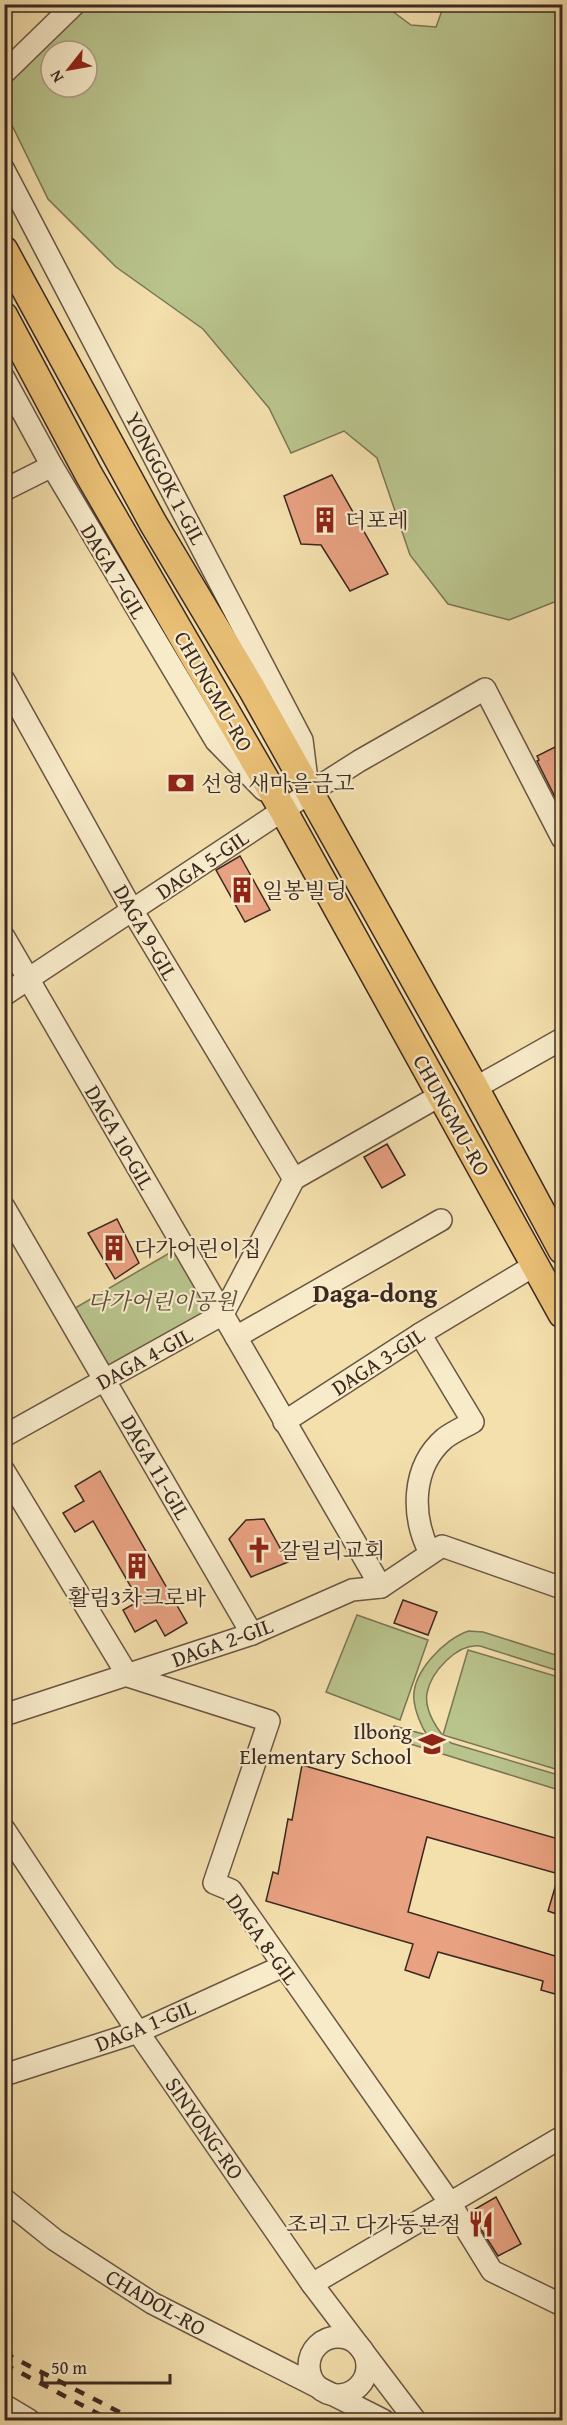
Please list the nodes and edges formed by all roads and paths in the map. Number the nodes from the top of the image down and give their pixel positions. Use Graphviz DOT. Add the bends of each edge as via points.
graph roads {
  1 [pos="75,4"];
  2 [pos="4,73"];
  3 [pos="4,170"];
  4 [pos="4,250"];
  5 [pos="4,316"];
  6 [pos="4,378"];
  7 [pos="52,466"];
  8 [pos="4,490"];
  9 [pos="4,680"];
  10 [pos="309,793"];
  11 [pos="283,810"];
  12 [pos="562,838"];
  13 [pos="132,910"];
  14 [pos="4,937"];
  15 [pos="28,979"];
  16 [pos="4,995"];
  17 [pos="562,1040"];
  18 [pos="475,1088"];
  19 [pos="441,1095"];
  20 [pos="294,1179"];
  21 [pos="4,1207"];
  22 [pos="441,1220"];
  23 [pos="562,1250"];
  24 [pos="535,1265"];
  25 [pos="223,1314"];
  26 [pos="562,1314"];
  27 [pos="420,1334"];
  28 [pos="236,1336"];
  29 [pos="106,1380"];
  30 [pos="284,1422"];
  31 [pos="4,1436"];
  32 [pos="4,1471"];
  33 [pos="430,1553"];
  34 [pos="381,1587"];
  35 [pos="562,1587"];
  36 [pos="252,1634"];
  37 [pos="128,1676"];
  38 [pos="4,1715"];
  39 [pos="4,1829"];
  40 [pos="283,1966"];
  41 [pos="138,2032"];
  42 [pos="4,2075"];
  43 [pos="562,2137"];
  44 [pos="4,2199"];
  45 [pos="450,2203"];
  46 [pos="312,2284"];
  47 [pos="562,2305"];
  48 [pos="316,2347"];
  49 [pos="360,2347"];
  50 [pos="257,2358"];
  51 [pos="329,2394"];
  52 [pos="4,2405"];
  53 [pos="29,2421"];
  54 [pos="383,2421"];
  55 [pos="415,2421"];
  1 -- 2 [label="street"];
  3 -- 10 [label="street, YONGGOK 1-GIL" via="302,740"];
  4 -- 10 [label="main road, CHUNGMU-RO" via="153,523"];
  5 -- 11 [label="main road, CHUNGMU-RO" via="89,475"];
  6 -- 7 [label="street, DAGA 7-GIL"];
  7 -- 8 [label="street"];
  7 -- 11 [label="street, DAGA 7-GIL" via="216,741"];
  9 -- 13 [label="street, DAGA 9-GIL"];
  10 -- 11 [label="street, DAGA 5-GIL"];
  10 -- 12 [label="street, DAGA 5-GIL" via="485,689"];
  10 -- 18 [label="main road, CHUNGMU-RO"];
  11 -- 13 [label="street, DAGA 5-GIL"];
  11 -- 19 [label="main road, CHUNGMU-RO"];
  13 -- 15 [label="street, DAGA 5-GIL"];
  13 -- 20 [label="street, DAGA 9-GIL"];
  14 -- 15 [label="street, DAGA 10-GIL"];
  15 -- 16 [label="street, DAGA 5-GIL"];
  15 -- 25 [label="street, DAGA 10-GIL"];
  17 -- 18 [label="street"];
  18 -- 23 [label="main road, CHUNGMU-RO"];
  19 -- 20 [label="street"];
  19 -- 24 [label="main road, CHUNGMU-RO"];
  20 -- 25 [label="street"];
  21 -- 29 [label="street, DAGA 11-GIL"];
  22 -- 28 [label="street"];
  24 -- 26 [label="main road, CHUNGMU-RO"];
  24 -- 27 [label="street, DAGA 3-GIL"];
  25 -- 28 [label="street, DAGA 10-GIL"];
  25 -- 29 [label="street, DAGA 4-GIL"];
  27 -- 30 [label="street, DAGA 3-GIL"];
  27 -- 33 [label="street" via="473,1422 445,1438 427,1459 419,1480 416,1501 422,1537"];
  28 -- 30 [label="street, DAGA 10-GIL"];
  29 -- 31 [label="street, DAGA 4-GIL"];
  29 -- 36 [label="street, DAGA 11-GIL"];
  30 -- 34 [label="street, DAGA 10-GIL"];
  32 -- 37 [label="street"];
  33 -- 34 [label="street, DAGA 2-GIL"];
  33 -- 35 [label="street" via="442,1546"];
  34 -- 36 [label="street, DAGA 2-GIL" via="352,1590"];
  36 -- 37 [label="street, DAGA 2-GIL"];
  37 -- 38 [label="street, DAGA 2-GIL"];
  37 -- 40 [label="street, DAGA 8-GIL" via="269,1721 214,1883 231,1890"];
  39 -- 41 [label="street, SINYONG-RO"];
  40 -- 41 [label="street, DAGA 1-GIL"];
  40 -- 45 [label="street, DAGA 8-GIL"];
  41 -- 42 [label="street, DAGA 1-GIL"];
  41 -- 46 [label="street, SINYONG-RO"];
  43 -- 45 [label="street"];
  44 -- 50 [label="street, CHADOL-RO" via="55,2240 116,2280"];
  45 -- 46 [label="street"];
  45 -- 47 [label="street, DAGA 8-GIL" via="492,2271"];
  46 -- 48 [label="street" via="325,2312 324,2331"];
  46 -- 49 [label="street, SINYONG-RO"];
  48 -- 49 [label="street" via="343,2337"];
  48 -- 50 [label="street" via="300,2357 279,2362"];
  48 -- 51 [label="street" via="311,2355 310,2374 320,2390"];
  49 -- 51 [label="street" via="367,2365 362,2383 347,2394"];
  49 -- 55 [label="street, SINYONG-RO"];
  50 -- 51 [label="street, CHADOL-RO"];
  51 -- 54 [label="street, CHADOL-RO"];
  52 -- 53 [label="street"];
}
